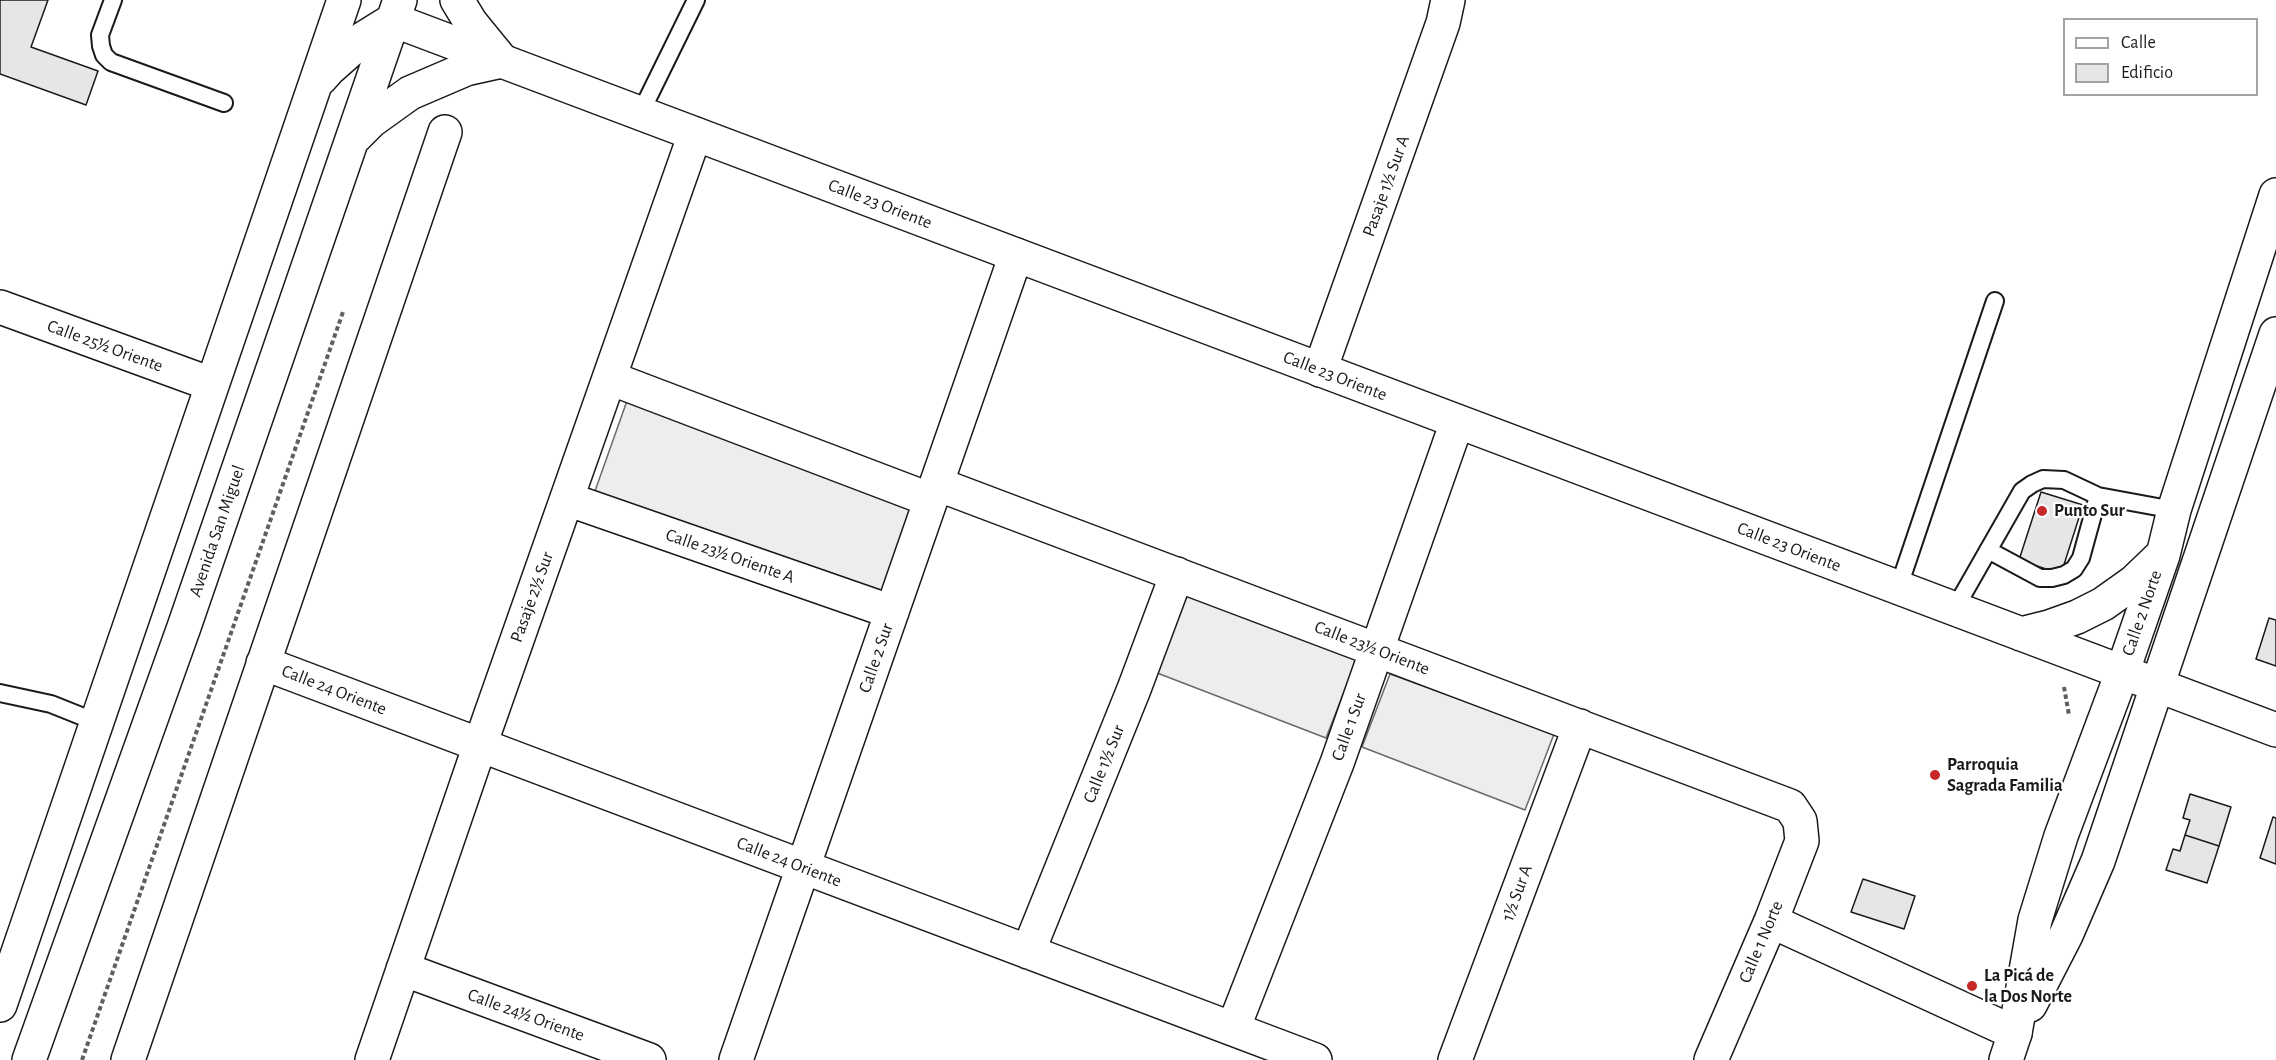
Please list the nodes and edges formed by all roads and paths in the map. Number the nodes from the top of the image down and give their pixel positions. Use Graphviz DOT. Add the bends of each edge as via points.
graph roads {
  1 [pos="114,0"];
  2 [pos="344,0"];
  3 [pos="457,0"];
  4 [pos="696,0"];
  5 [pos="1448,0"];
  6 [pos="393,7"];
  7 [pos="502,61"];
  8 [pos="315,85"];
  9 [pos="224,102"];
  10 [pos="641,112"];
  11 [pos="445,132"];
  12 [pos="695,134"];
  13 [pos="353,139"];
  14 [pos="2276,195"];
  15 [pos="1016,255"];
  16 [pos="1995,301"];
  17 [pos="0,307"];
  18 [pos="2276,334"];
  19 [pos="1320,370"];
  20 [pos="610,378"];
  21 [pos="211,384"];
  22 [pos="1457,422"];
  23 [pos="934,492"];
  24 [pos="2098,496"];
  25 [pos="567,499"];
  26 [pos="2174,510"];
  27 [pos="1988,550"];
  28 [pos="2163,555"];
  29 [pos="1177,574"];
  30 [pos="1898,589"];
  31 [pos="1954,610"];
  32 [pos="892,612"];
  33 [pos="2021,634"];
  34 [pos="1378,650"];
  35 [pos="263,663"];
  36 [pos="2122,673"];
  37 [pos="2159,685"];
  38 [pos="0,693"];
  39 [pos="96,722"];
  40 [pos="1580,726"];
  41 [pos="2276,730"];
  42 [pos="480,745"];
  43 [pos="1800,821"];
  44 [pos="803,867"];
  45 [pos="1771,921"];
  46 [pos="1028,952"];
  47 [pos="7,965"];
  48 [pos="403,969"];
  49 [pos="0,1005"];
  50 [pos="1233,1029"];
  51 [pos="2011,1047"];
  52 [pos="29,1060"];
  53 [pos="128,1060"];
  54 [pos="372,1060"];
  55 [pos="649,1060"];
  56 [pos="736,1060"];
  57 [pos="1315,1060"];
  58 [pos="1455,1060"];
  59 [pos="1711,1060"];
  1 -- 9 [label="lane" via="100,35 100,46 111,62"];
  2 -- 8 [label="main road"];
  3 -- 7 [label="main road"];
  4 -- 10 [label="lane"];
  5 -- 19 [label="main road, Pasaje 1½ Sur A" via="1440,34"];
  6 -- 7 [label="main road, Calle 23 Oriente"];
  6 -- 8 [label="main road"];
  6 -- 13 [label="main road, Avenida San Miguel"];
  7 -- 10 [label="main road, Calle 23 Oriente"];
  7 -- 13 [label="main road" via="466,69 410,93"];
  8 -- 21 [label="main road"];
  10 -- 12 [label="main road, Calle 23 Oriente"];
  11 -- 35 [label="main road"];
  12 -- 15 [label="main road, Calle 23 Oriente"];
  12 -- 20 [label="main road, Pasaje 2½ Sur"];
  13 -- 52 [label="main road, Avenida San Miguel"];
  14 -- 26 [label="main road, Calle 2 Norte"];
  15 -- 19 [label="main road, Calle 23 Oriente"];
  15 -- 23 [label="main road, Calle 2 Sur"];
  16 -- 30 [label="lane"];
  17 -- 21 [label="main road, Calle 25½ Oriente"];
  18 -- 37 [label="main road"];
  19 -- 22 [label="main road, Calle 23 Oriente"];
  20 -- 23 [label="main road"];
  20 -- 25 [label="main road, Pasaje 2½ Sur"];
  21 -- 39 [label="main road"];
  22 -- 30 [label="main road, Calle 23 Oriente"];
  22 -- 34 [label="main road, Calle 1 Sur"];
  23 -- 29 [label="main road, Calle 23½ Oriente"];
  23 -- 32 [label="main road, Calle 2 Sur"];
  24 -- 26 [label="lane"];
  24 -- 27 [label="lane" via="2064,480 2043,479 2032,484 2022,491"];
  24 -- 27 [label="lane" via="2082,558 2064,575 2040,578"];
  25 -- 32 [label="main road, Calle 23½ Oriente A"];
  25 -- 42 [label="main road, Pasaje 2½ Sur"];
  26 -- 28 [label="main road, Calle 2 Norte"];
  27 -- 31 [label="lane"];
  28 -- 33 [label="main road" via="2103,604 2049,627"];
  28 -- 36 [label="main road, Calle 2 Norte"];
  29 -- 34 [label="main road, Calle 23½ Oriente"];
  29 -- 46 [label="main road, Calle 1½ Sur"];
  30 -- 31 [label="main road, Calle 23 Oriente"];
  31 -- 33 [label="main road, Calle 23 Oriente"];
  32 -- 44 [label="main road, Calle 2 Sur"];
  33 -- 36 [label="main road, Calle 23 Oriente"];
  34 -- 40 [label="main road, Calle 23½ Oriente"];
  34 -- 50 [label="main road, Calle 1 Sur"];
  35 -- 42 [label="main road, Calle 24 Oriente"];
  35 -- 53 [label="main road"];
  36 -- 37 [label="main road, Calle 23 Oriente"];
  36 -- 51 [label="main road, Calle 2 Norte" via="2061,836 2035,920"];
  37 -- 41 [label="main road, Calle 23 Oriente"];
  37 -- 51 [label="main road" via="2098,861"];
  38 -- 39 [label="lane" via="51,704"];
  39 -- 47 [label="main road"];
  40 -- 43 [label="main road, Calle 23½ Oriente" via="1790,806"];
  40 -- 58 [label="main road, 1½ Sur A"];
  42 -- 44 [label="main road, Calle 24 Oriente"];
  42 -- 48 [label="main road, Pasaje 2½ Sur"];
  43 -- 45 [label="main road, Calle 1 Norte" via="1802,841"];
  44 -- 46 [label="main road, Calle 24 Oriente"];
  44 -- 56 [label="main road, Calle 2 Sur"];
  45 -- 51 [label="main road"];
  45 -- 59 [label="main road, Calle 1 Norte"];
  46 -- 50 [label="main road, Calle 24 Oriente"];
  47 -- 49 [label="main road"];
  48 -- 54 [label="main road, Pasaje 2½ Sur"];
  48 -- 55 [label="main road, Calle 24½ Oriente"];
  50 -- 57 [label="main road, Calle 24 Oriente"];
}
